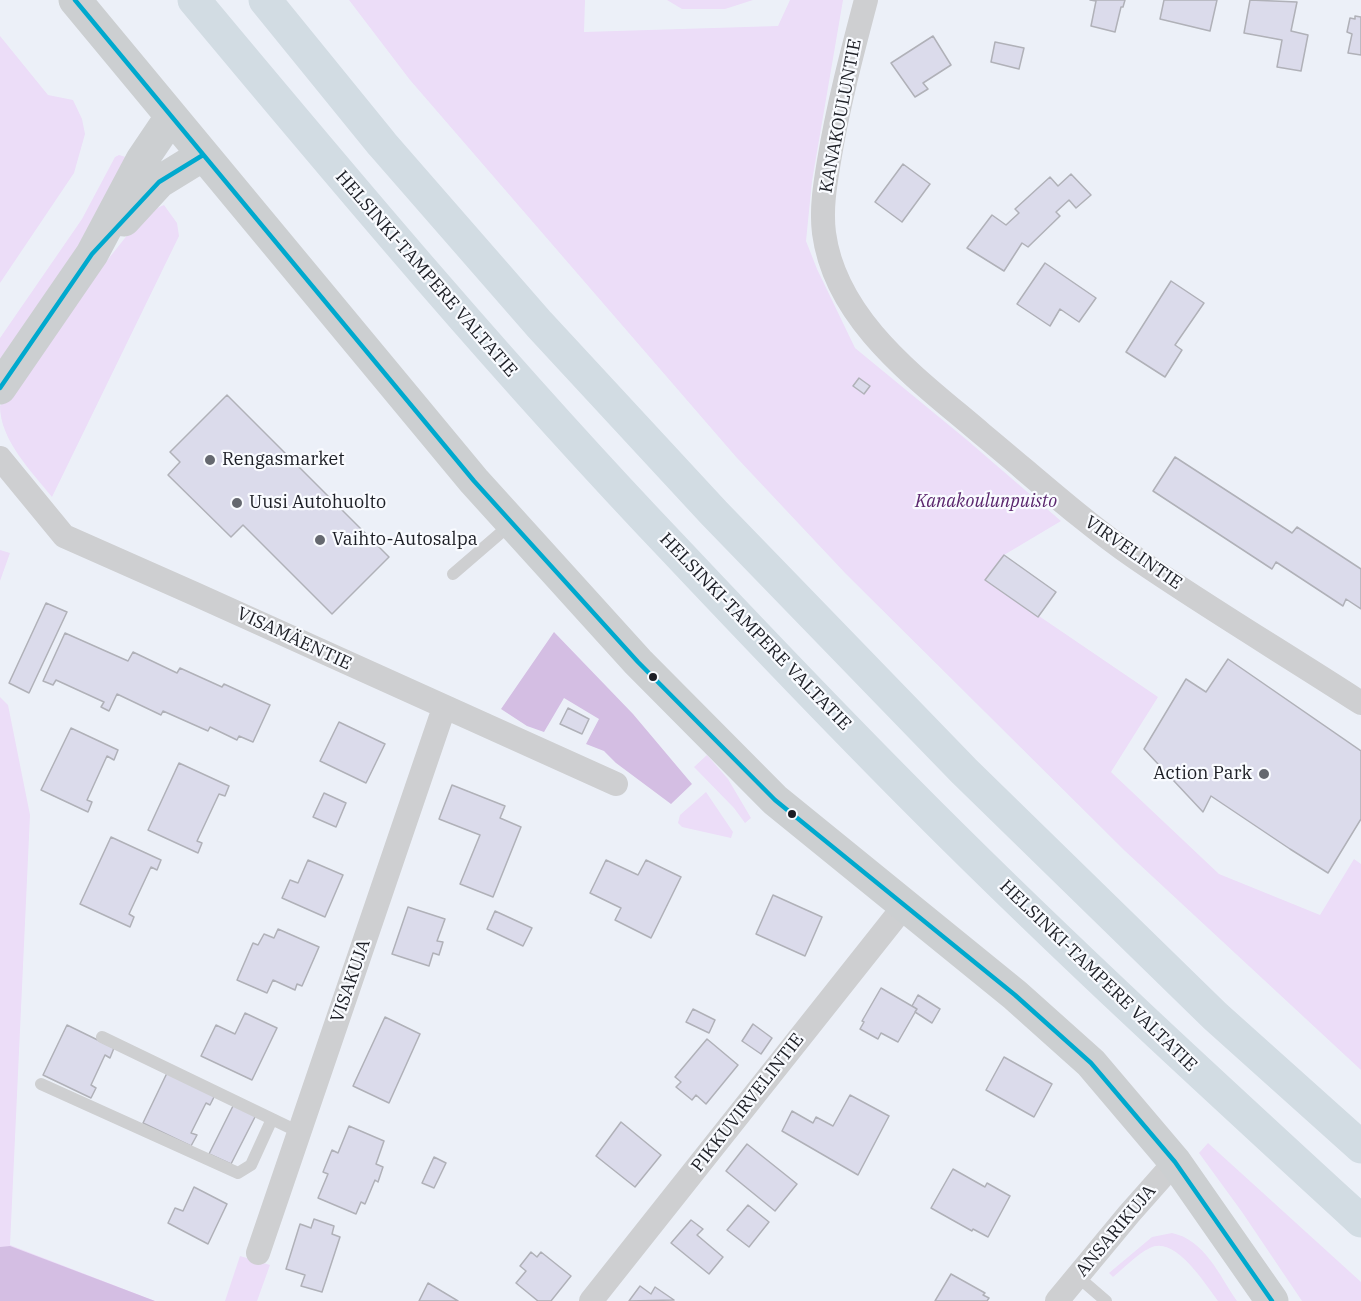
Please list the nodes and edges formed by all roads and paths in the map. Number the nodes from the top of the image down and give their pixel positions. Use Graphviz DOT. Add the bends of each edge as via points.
graph roads {
  1 [pos="75,0"];
  2 [pos="194,0"];
  3 [pos="265,0"];
  4 [pos="866,0"];
  5 [pos="171,117"];
  6 [pos="203,155"];
  7 [pos="824,234"];
  8 [pos="92,254"];
  9 [pos="0,388"];
  10 [pos="0,458"];
  11 [pos="512,523"];
  12 [pos="453,574"];
  13 [pos="1361,703"];
  14 [pos="444,708"];
  15 [pos="616,784"];
  16 [pos="905,905"];
  17 [pos="102,1037"];
  18 [pos="41,1084"];
  19 [pos="272,1119"];
  20 [pos="299,1132"];
  21 [pos="1361,1147"];
  22 [pos="1175,1162"];
  23 [pos="1361,1221"];
  24 [pos="258,1253"];
  25 [pos="1077,1276"];
  26 [pos="591,1301"];
  27 [pos="1057,1301"];
  28 [pos="1106,1301"];
  29 [pos="1272,1301"];
  1 -- 5 [label="main road"];
  2 -- 23 [label="highway, HELSINKI-TAMPERE VALTATIE" via="501,360 672,548 928,812 1180,1055"];
  3 -- 21 [label="highway" via="381,144 714,513 964,771 1215,1016"];
  4 -- 7 [label="street, KANAKOULUNTIE" via="833,135 825,188"];
  5 -- 6 [label="main road"];
  5 -- 8 [label="main road" via="142,160"];
  6 -- 8 [label="main road" via="159,182"];
  6 -- 11 [label="main road"];
  7 -- 13 [label="street, VIRVELINTIE" via="837,277 854,308 876,339 924,386 1137,559"];
  8 -- 9 [label="main road"];
  10 -- 14 [label="street, VISAMÄENTIE" via="64,536"];
  11 -- 12 [label="lane"];
  11 -- 16 [label="main road" via="638,662 775,800"];
  14 -- 15 [label="street, VISAMÄENTIE"];
  14 -- 20 [label="street, VISAKUJA"];
  16 -- 22 [label="main road" via="1091,1063"];
  16 -- 26 [label="street, PIKKUVIRVELINTIE"];
  17 -- 19 [label="lane"];
  18 -- 19 [label="lane" via="238,1173 251,1165"];
  19 -- 20 [label="lane"];
  20 -- 24 [label="street, VISAKUJA"];
  22 -- 25 [label="street, ANSARIKUJA"];
  22 -- 29 [label="main road"];
  25 -- 27 [label="street, ANSARIKUJA"];
  25 -- 28 [label="lane"];
}
